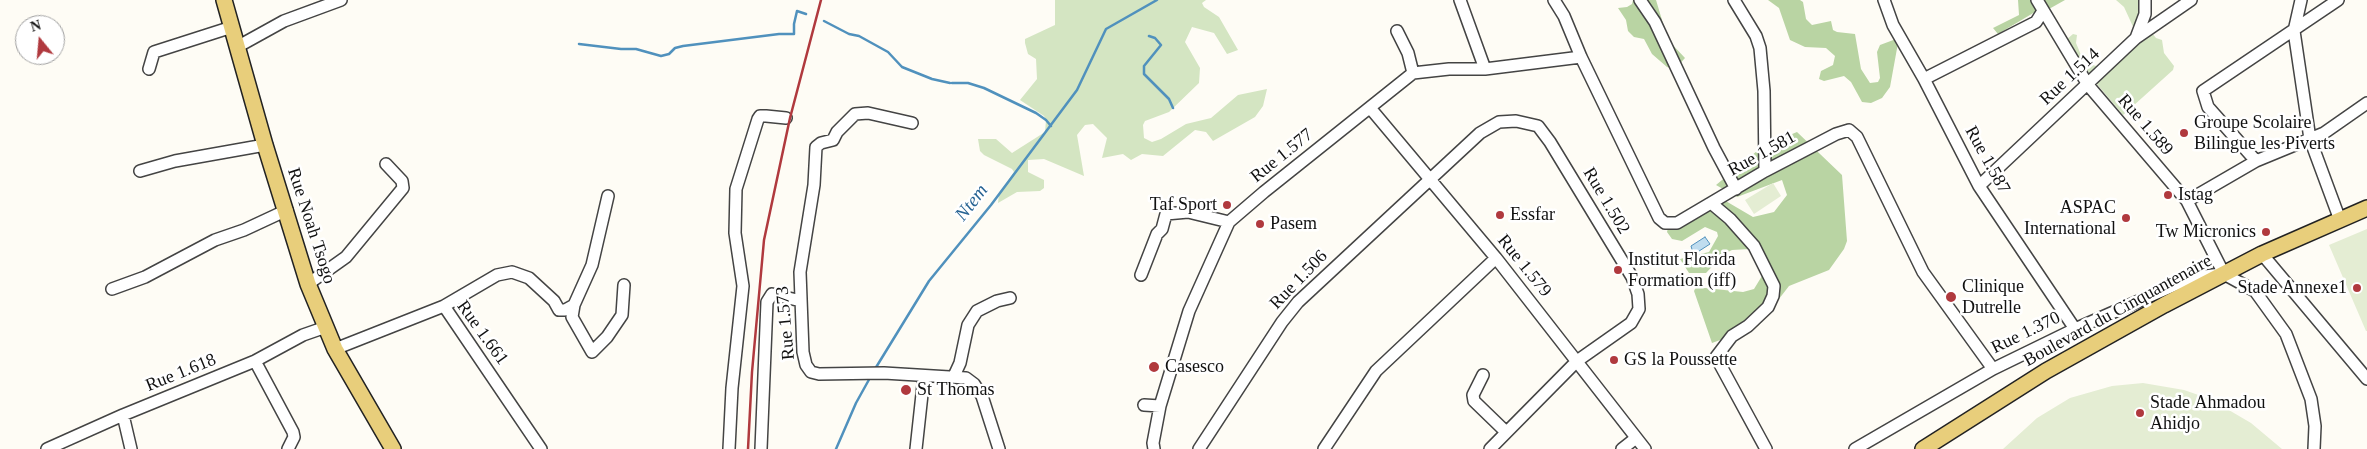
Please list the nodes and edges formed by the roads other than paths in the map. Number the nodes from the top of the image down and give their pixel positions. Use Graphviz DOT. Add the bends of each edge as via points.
graph roads {
  1 [pos="224,0"];
  2 [pos="341,0"];
  3 [pos="1460,0"];
  4 [pos="1554,0"];
  5 [pos="1640,0"];
  6 [pos="1734,0"];
  7 [pos="1884,0"];
  8 [pos="2037,0"];
  9 [pos="2145,0"];
  10 [pos="2191,0"];
  11 [pos="2301,0"];
  12 [pos="2338,0"];
  13 [pos="2043,11"];
  14 [pos="232,27"];
  15 [pos="1398,31"];
  16 [pos="2294,31"];
  17 [pos="2136,38"];
  18 [pos="237,47"];
  19 [pos="1581,57"];
  20 [pos="149,69"];
  21 [pos="1485,69"];
  22 [pos="1413,73"];
  23 [pos="1924,79"];
  24 [pos="2088,84"];
  25 [pos="2367,103"];
  26 [pos="1370,109"];
  27 [pos="786,118"];
  28 [pos="912,124"];
  29 [pos="2310,139"];
  30 [pos="265,145"];
  31 [pos="2256,161"];
  32 [pos="386,164"];
  33 [pos="140,171"];
  34 [pos="1764,171"];
  35 [pos="1430,178"];
  36 [pos="1979,186"];
  37 [pos="1736,189"];
  38 [pos="608,196"];
  39 [pos="2187,201"];
  40 [pos="1711,203"];
  41 [pos="2367,208"];
  42 [pos="287,210"];
  43 [pos="2340,220"];
  44 [pos="1230,222"];
  45 [pos="2262,254"];
  46 [pos="1496,258"];
  47 [pos="2224,274"];
  48 [pos="1141,275"];
  49 [pos="308,284"];
  50 [pos="624,285"];
  51 [pos="112,289"];
  52 [pos="1010,298"];
  53 [pos="801,302"];
  54 [pos="574,305"];
  55 [pos="444,306"];
  56 [pos="326,328"];
  57 [pos="2075,328"];
  58 [pos="335,349"];
  59 [pos="1577,361"];
  60 [pos="255,362"];
  61 [pos="1993,369"];
  62 [pos="1483,375"];
  63 [pos="924,376"];
  64 [pos="954,376"];
  65 [pos="2367,380"];
  66 [pos="1144,405"];
  67 [pos="1160,406"];
  68 [pos="123,415"];
  69 [pos="1506,432"];
  70 [pos="1947,435"];
  71 [pos="1636,438"];
  72 [pos="47,449"];
  73 [pos="131,449"];
  74 [pos="288,449"];
  75 [pos="393,449"];
  76 [pos="541,449"];
  77 [pos="729,449"];
  78 [pos="761,449"];
  79 [pos="916,449"];
  80 [pos="1000,449"];
  81 [pos="1154,449"];
  82 [pos="1199,449"];
  83 [pos="1324,449"];
  84 [pos="1490,449"];
  85 [pos="1622,449"];
  86 [pos="1644,449"];
  87 [pos="1766,449"];
  88 [pos="1855,449"];
  89 [pos="1922,449"];
  90 [pos="1938,449"];
  91 [pos="2314,449"];
  1 -- 14 [label="main road, Rue Noah Tsogo"];
  2 -- 18 [label="street" via="284,20"];
  3 -- 21 [label="street"];
  4 -- 19 [label="street, Rue 1.581"];
  5 -- 37 [label="street" via="1655,22"];
  6 -- 34 [label="street" via="1760,48 1764,91"];
  7 -- 23 [label="street, Rue 1.587" via="1893,25"];
  8 -- 13 [label="street, Rue 1.589"];
  9 -- 17 [label="street" via="2145,14"];
  10 -- 17 [label="street, Rue 1.514"];
  11 -- 16 [label="street"];
  12 -- 16 [label="street"];
  13 -- 23 [label="street" via="2036,22"];
  13 -- 24 [label="street, Rue 1.589"];
  14 -- 18 [label="main road, Rue Noah Tsogo"];
  14 -- 20 [label="street" via="154,52"];
  15 -- 22 [label="street"];
  16 -- 29 [label="street"];
  16 -- 31 [label="street" via="2204,91 2208,107"];
  17 -- 24 [label="street, Rue 1.514"];
  18 -- 30 [label="main road, Rue Noah Tsogo"];
  19 -- 21 [label="street"];
  19 -- 40 [label="street, Rue 1.581" via="1659,218 1665,223 1677,223"];
  21 -- 22 [label="street"];
  22 -- 26 [label="street, Rue 1.577"];
  23 -- 36 [label="street, Rue 1.587"];
  24 -- 36 [label="street, Rue 1.514"];
  24 -- 39 [label="street, Rue 1.589"];
  25 -- 29 [label="street"];
  26 -- 35 [label="street, Rue 1.579"];
  26 -- 44 [label="street, Rue 1.577"];
  27 -- 77 [label="street" via="760,116 736,189 735,233 743,286"];
  28 -- 53 [label="street, Rue 1.573" via="868,113 855,114 833,140 816,147 814,185 800,272"];
  29 -- 31 [label="street"];
  29 -- 43 [label="street"];
  30 -- 33 [label="street" via="175,161"];
  30 -- 42 [label="main road, Rue Noah Tsogo"];
  31 -- 39 [label="street"];
  32 -- 49 [label="street" via="402,182 403,188 346,257"];
  34 -- 37 [label="street, Rue 1.581"];
  34 -- 61 [label="street, Rue 1.581" via="1836,134 1849,130 1854,132 1923,272"];
  35 -- 46 [label="street, Rue 1.579"];
  35 -- 59 [label="street, Rue 1.502" via="1480,133 1499,122 1516,121 1538,126 1632,277 1638,294 1638,309 1632,323"];
  35 -- 82 [label="street, Rue 1.506" via="1298,302"];
  36 -- 57 [label="street, Rue 1.587"];
  37 -- 40 [label="street, Rue 1.581"];
  38 -- 54 [label="street" via="592,266"];
  39 -- 47 [label="street, Rue 1.589"];
  40 -- 87 [label="street" via="1730,218 1754,246 1774,286 1773,296 1760,316 1732,336 1716,357"];
  41 -- 43 [label="main road, Boulevard du Cinquantenaire"];
  42 -- 49 [label="main road, Rue Noah Tsogo"];
  42 -- 51 [label="street" via="215,240 145,277"];
  43 -- 45 [label="main road, Boulevard du Cinquantenaire"];
  44 -- 48 [label="street" via="1188,212 1166,214"];
  44 -- 67 [label="street, Rue 1.577" via="1190,311"];
  45 -- 47 [label="main road, Boulevard du Cinquantenaire"];
  45 -- 65 [label="street"];
  46 -- 59 [label="street, Rue 1.579"];
  46 -- 83 [label="street" via="1376,371"];
  47 -- 57 [label="street, Rue 1.370" via="2191,278"];
  47 -- 70 [label="main road, Boulevard du Cinquantenaire" via="2046,372"];
  47 -- 91 [label="street" via="2255,291 2286,334 2311,399"];
  49 -- 56 [label="main road, Rue Noah Tsogo"];
  50 -- 54 [label="street" via="622,315 607,338 592,352 572,318"];
  52 -- 64 [label="street" via="997,300 977,311 968,325"];
  53 -- 63 [label="street, Rue 1.573" via="803,352 811,372"];
  53 -- 78 [label="street" via="772,294 767,302"];
  54 -- 55 [label="street" via="558,310 554,301 530,278 512,272 498,275"];
  55 -- 58 [label="street, Rue 1.661"];
  55 -- 76 [label="street, Rue 1.661"];
  56 -- 58 [label="main road, Rue Noah Tsogo"];
  56 -- 60 [label="street, Rue 1.618" via="290,342"];
  57 -- 61 [label="street, Rue 1.370"];
  58 -- 75 [label="main road, Rue Noah Tsogo"];
  59 -- 69 [label="street, Rue 1.502"];
  59 -- 71 [label="street, Rue 1.579"];
  60 -- 68 [label="street, Rue 1.618"];
  60 -- 74 [label="street" via="293,432"];
  61 -- 88 [label="street, Rue 1.370"];
  62 -- 69 [label="street" via="1473,395 1474,401"];
  63 -- 64 [label="street, Rue 1.573"];
  63 -- 79 [label="street"];
  64 -- 80 [label="street, Rue 1.573" via="966,378 982,396"];
  66 -- 67 [label="street"];
  67 -- 81 [label="street, Rue 1.577"];
  68 -- 72 [label="street, Rue 1.618"];
  68 -- 73 [label="street"];
  69 -- 84 [label="street, Rue 1.502"];
  70 -- 89 [label="main road, Boulevard du Cinquantenaire"];
  70 -- 90 [label="main road"];
  71 -- 85 [label="street"];
  71 -- 86 [label="street, Rue 1.579"];
}
